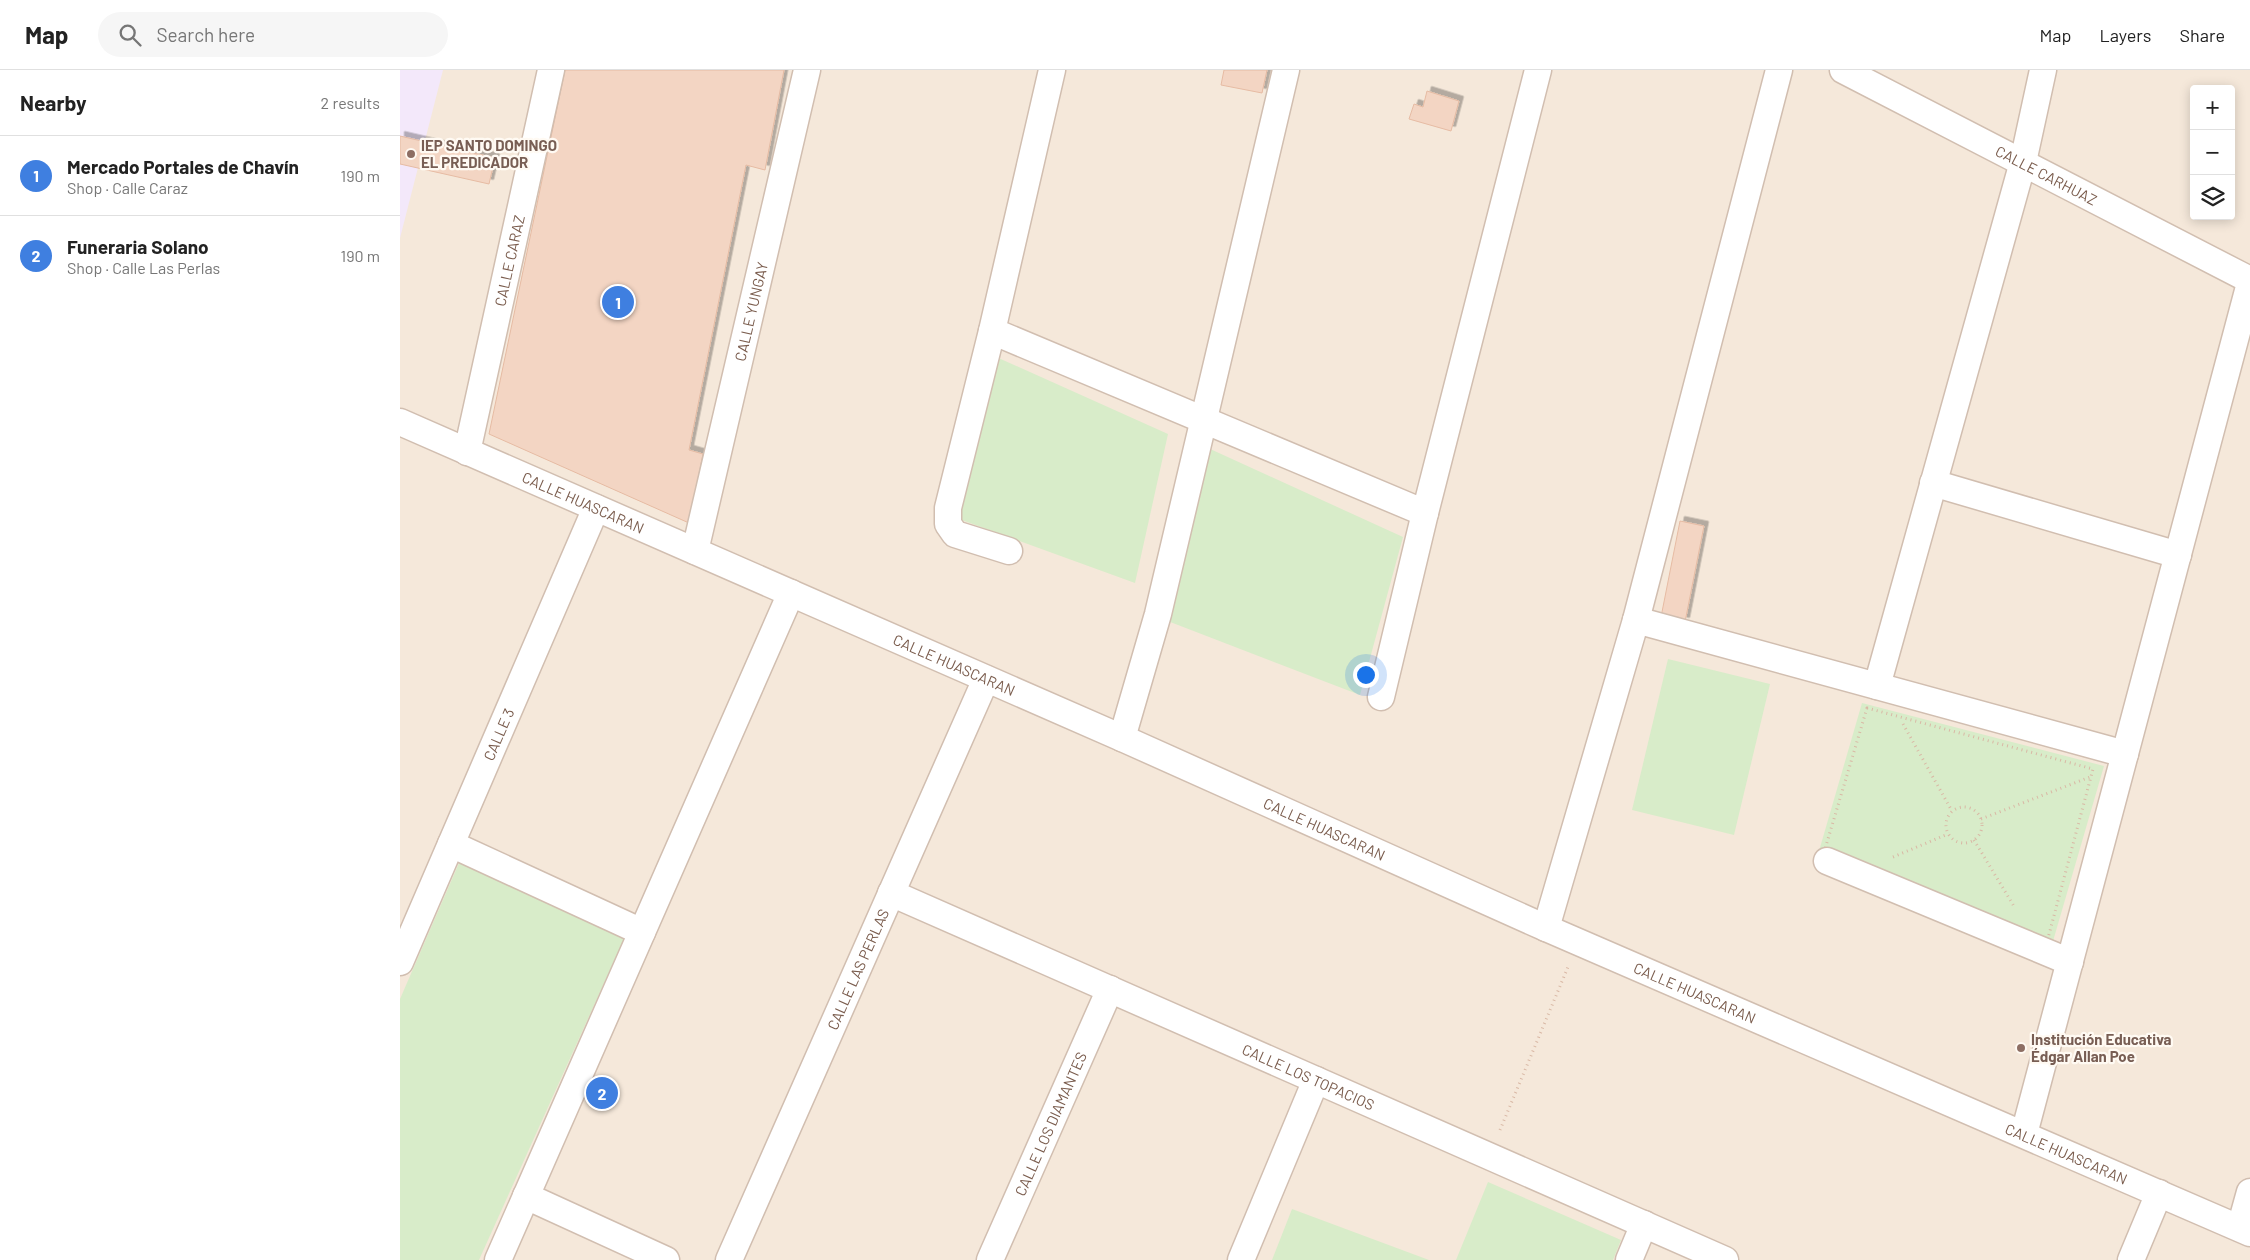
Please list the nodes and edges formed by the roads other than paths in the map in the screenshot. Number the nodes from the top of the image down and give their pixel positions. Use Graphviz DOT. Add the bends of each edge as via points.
graph roads {
  1 [pos="551,70"];
  2 [pos="806,70"];
  3 [pos="1052,70"];
  4 [pos="1286,70"];
  5 [pos="1538,70"];
  6 [pos="1779,70"];
  7 [pos="1843,70"];
  8 [pos="2043,70"];
  9 [pos="2023,162"];
  10 [pos="2250,281"];
  11 [pos="992,331"];
  12 [pos="1203,420"];
  13 [pos="400,422"];
  14 [pos="467,452"];
  15 [pos="1933,484"];
  16 [pos="596,508"];
  17 [pos="1425,513"];
  18 [pos="695,551"];
  19 [pos="1009,551"];
  20 [pos="2178,555"];
  21 [pos="790,593"];
  22 [pos="1636,620"];
  23 [pos="986,679"];
  24 [pos="1878,686"];
  25 [pos="1381,697"];
  26 [pos="1122,738"];
  27 [pos="2125,754"];
  28 [pos="451,844"];
  29 [pos="1827,861"];
  30 [pos="891,893"];
  31 [pos="1546,928"];
  32 [pos="642,932"];
  33 [pos="400,962"];
  34 [pos="2070,962"];
  35 [pos="1110,989"];
  36 [pos="1316,1080"];
  37 [pos="2024,1134"];
  38 [pos="2250,1192"];
  39 [pos="2159,1193"];
  40 [pos="526,1196"];
  41 [pos="1644,1224"];
  42 [pos="2245,1230"];
  43 [pos="498,1260"];
  44 [pos="666,1260"];
  45 [pos="729,1260"];
  46 [pos="990,1260"];
  47 [pos="1241,1260"];
  48 [pos="1629,1260"];
  49 [pos="1725,1260"];
  50 [pos="2131,1260"];
  1 -- 14 [label="street, CALLE CARAZ"];
  2 -- 18 [label="street, CALLE YUNGAY"];
  3 -- 11 [label="street"];
  4 -- 12 [label="street"];
  5 -- 17 [label="street"];
  6 -- 22 [label="street"];
  7 -- 9 [label="street, CALLE CARHUAZ"];
  8 -- 9 [label="street"];
  9 -- 10 [label="street, CALLE CARHUAZ"];
  9 -- 15 [label="street"];
  10 -- 20 [label="street"];
  11 -- 12 [label="street"];
  11 -- 19 [label="street" via="948,508 948,524 955,534"];
  12 -- 17 [label="street"];
  12 -- 26 [label="street" via="1158,614"];
  13 -- 14 [label="street, CALLE HUASCARAN"];
  14 -- 16 [label="street, CALLE HUASCARAN"];
  15 -- 20 [label="street"];
  15 -- 24 [label="street"];
  16 -- 18 [label="street, CALLE HUASCARAN"];
  16 -- 28 [label="street, CALLE 3"];
  17 -- 25 [label="street"];
  18 -- 21 [label="street, CALLE HUASCARAN"];
  20 -- 27 [label="street"];
  21 -- 23 [label="street, CALLE HUASCARAN"];
  21 -- 32 [label="street"];
  22 -- 24 [label="street"];
  22 -- 31 [label="street"];
  23 -- 26 [label="street, CALLE HUASCARAN"];
  23 -- 30 [label="street, CALLE LAS PERLAS"];
  24 -- 27 [label="street"];
  26 -- 31 [label="street, CALLE HUASCARAN"];
  27 -- 34 [label="street"];
  28 -- 32 [label="street"];
  28 -- 33 [label="street, CALLE 3"];
  29 -- 34 [label="street"];
  30 -- 35 [label="street, CALLE LOS TOPACIOS"];
  30 -- 45 [label="street, CALLE LAS PERLAS"];
  31 -- 37 [label="street, CALLE HUASCARAN"];
  32 -- 40 [label="street"];
  34 -- 37 [label="street"];
  35 -- 36 [label="street, CALLE LOS TOPACIOS"];
  35 -- 46 [label="street, CALLE LOS DIAMANTES"];
  36 -- 41 [label="street, CALLE LOS TOPACIOS"];
  36 -- 47 [label="street"];
  37 -- 39 [label="street, CALLE HUASCARAN"];
  38 -- 42 [label="street"];
  39 -- 42 [label="street, CALLE HUASCARAN"];
  39 -- 50 [label="street"];
  40 -- 43 [label="street"];
  40 -- 44 [label="street"];
  41 -- 48 [label="street"];
  41 -- 49 [label="street, CALLE LOS TOPACIOS"];
}
